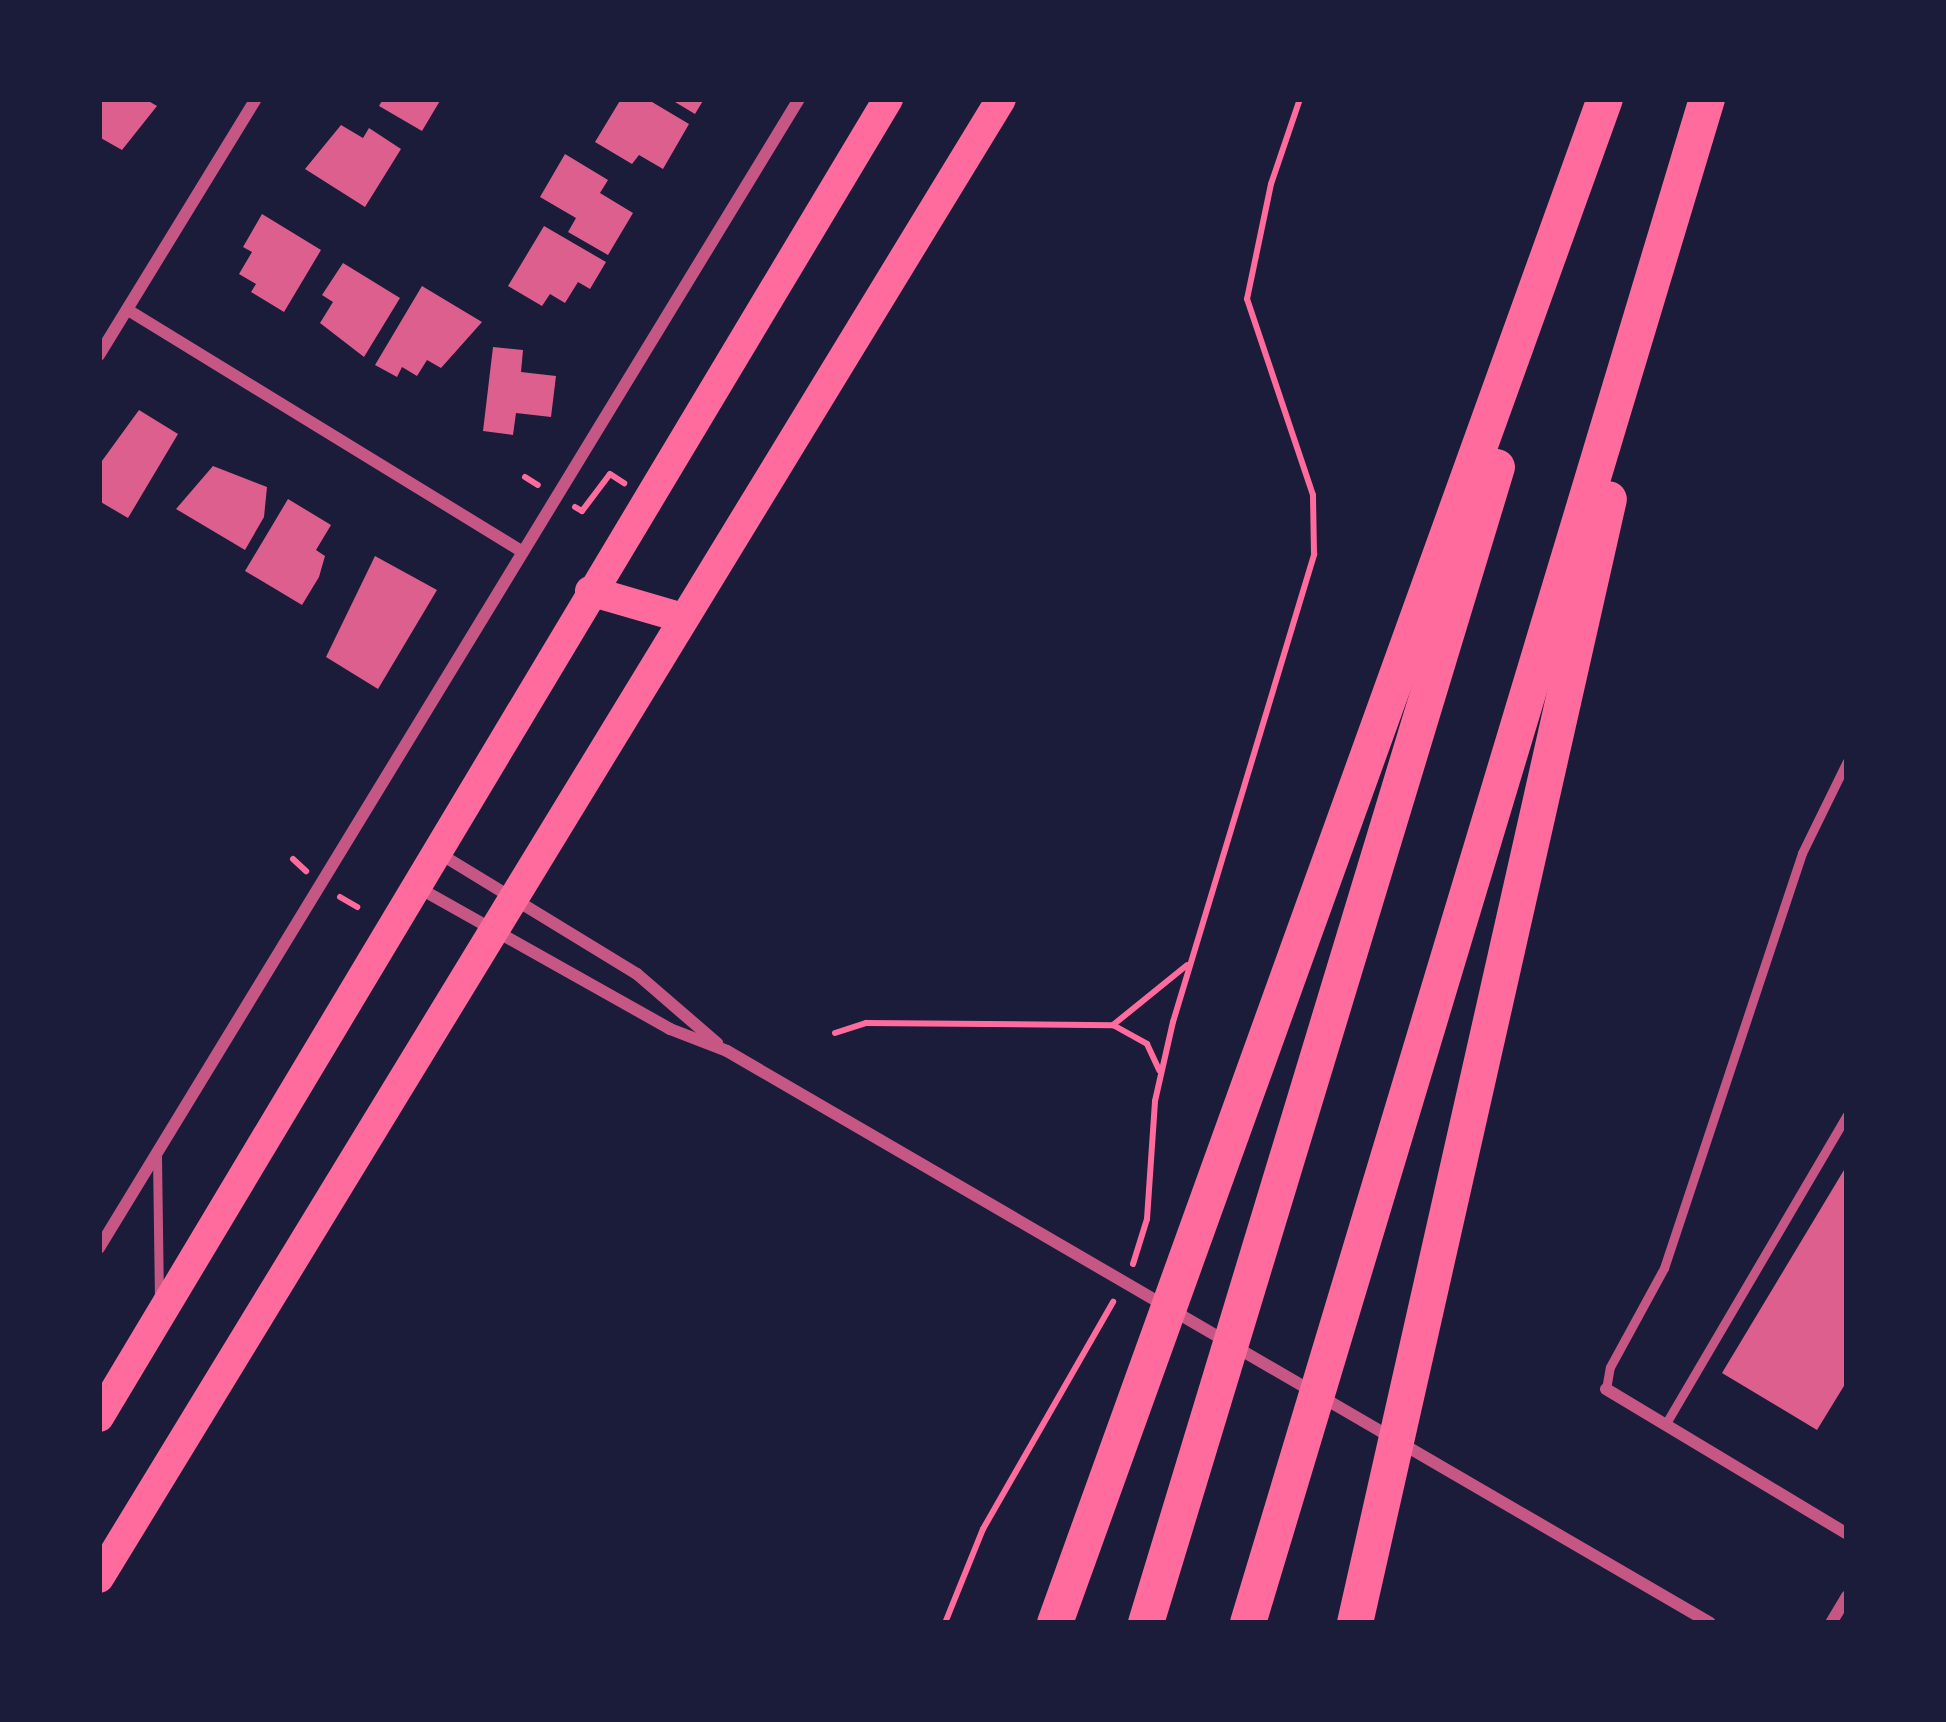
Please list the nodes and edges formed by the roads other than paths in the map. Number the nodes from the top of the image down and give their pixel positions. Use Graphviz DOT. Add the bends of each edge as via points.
graph roads {
  1 [pos="256,99"];
  2 [pos="799,99"];
  3 [pos="888,99"];
  4 [pos="1001,99"];
  5 [pos="1607,99"];
  6 [pos="1707,99"];
  7 [pos="1682,180"];
  8 [pos="128,310"];
  9 [pos="99,356"];
  10 [pos="523,552"];
  11 [pos="590,591"];
  12 [pos="683,618"];
  13 [pos="1847,761"];
  14 [pos="434,850"];
  15 [pos="416,886"];
  16 [pos="515,894"];
  17 [pos="492,931"];
  18 [pos="727,1051"];
  19 [pos="1847,1115"];
  20 [pos="157,1154"];
  21 [pos="99,1248"];
  22 [pos="160,1320"];
  23 [pos="1606,1389"];
  24 [pos="99,1417"];
  25 [pos="1665,1425"];
  26 [pos="1847,1534"];
  27 [pos="99,1578"];
  28 [pos="1847,1596"];
  29 [pos="1054,1623"];
  30 [pos="1147,1623"];
  31 [pos="1248,1623"];
  32 [pos="1355,1623"];
  33 [pos="1710,1623"];
  34 [pos="1831,1623"];
  1 -- 8 [label="street"];
  2 -- 10 [label="street"];
  3 -- 11 [label="main road"];
  4 -- 12 [label="main road"];
  5 -- 29 [label="highway"];
  5 -- 30 [label="highway"];
  6 -- 7 [label="highway"];
  7 -- 31 [label="highway"];
  7 -- 32 [label="highway"];
  8 -- 9 [label="street"];
  8 -- 10 [label="street"];
  10 -- 20 [label="street"];
  11 -- 12 [label="main road"];
  11 -- 14 [label="main road"];
  12 -- 16 [label="main road"];
  13 -- 23 [label="lane" via="1802,853 1664,1268"];
  14 -- 15 [label="main road"];
  14 -- 16 [label="street"];
  15 -- 17 [label="street"];
  15 -- 22 [label="main road"];
  16 -- 17 [label="main road"];
  16 -- 18 [label="street" via="637,974"];
  17 -- 18 [label="street" via="670,1029"];
  17 -- 27 [label="main road"];
  18 -- 33 [label="street"];
  19 -- 25 [label="lane"];
  20 -- 21 [label="street"];
  20 -- 22 [label="lane"];
  22 -- 24 [label="main road"];
  23 -- 25 [label="street"];
  25 -- 26 [label="street"];
  28 -- 34 [label="street"];
}
